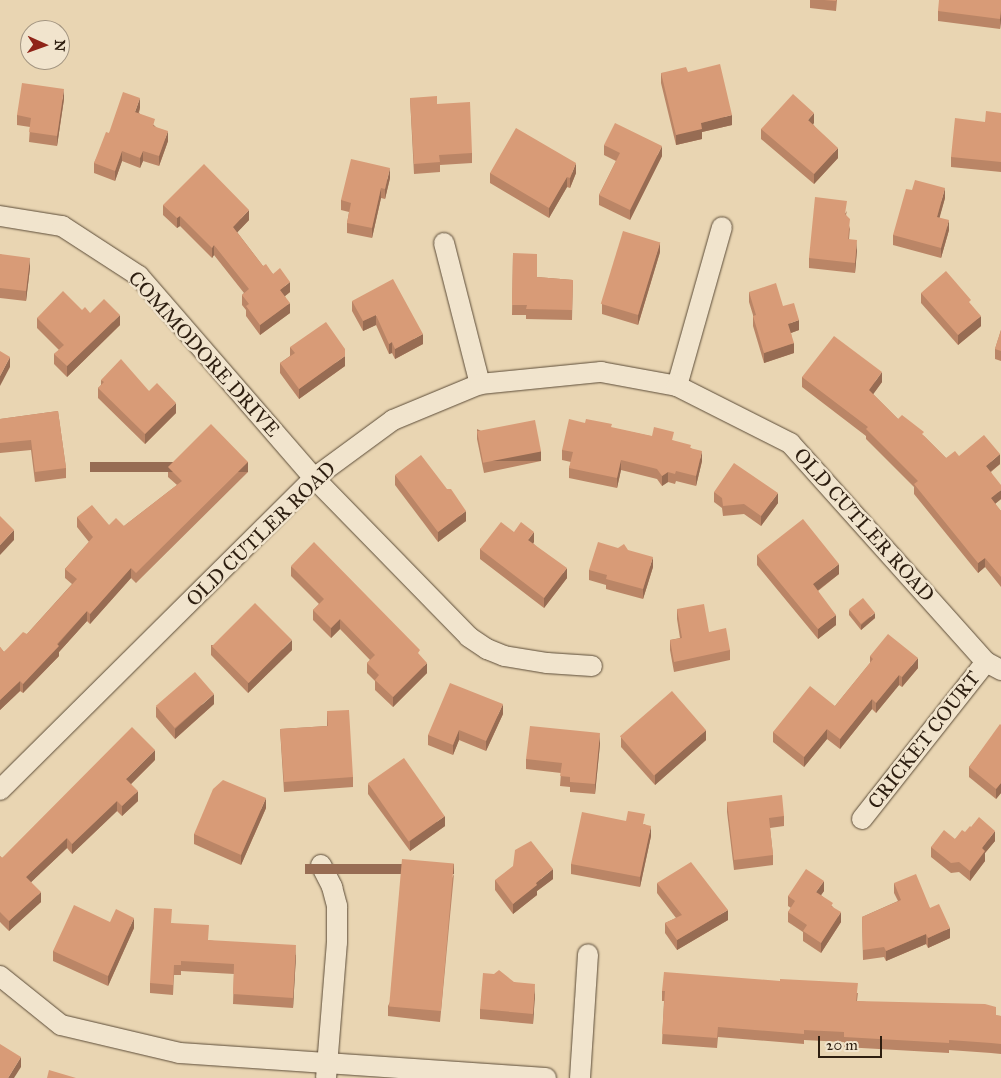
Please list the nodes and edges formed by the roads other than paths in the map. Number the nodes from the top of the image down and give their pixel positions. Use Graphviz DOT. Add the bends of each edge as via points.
graph roads {
  1 [pos="0,216"];
  2 [pos="722,227"];
  3 [pos="444,243"];
  4 [pos="480,384"];
  5 [pos="677,386"];
  6 [pos="314,478"];
  7 [pos="592,666"];
  8 [pos="994,666"];
  9 [pos="0,790"];
  10 [pos="862,819"];
  11 [pos="321,865"];
  12 [pos="588,954"];
  13 [pos="0,976"];
  14 [pos="326,1071"];
  15 [pos="546,1078"];
  16 [pos="580,1078"];
  1 -- 6 [label="street, COMMODORE DRIVE" via="62,226 139,276"];
  2 -- 5 [label="street"];
  3 -- 4 [label="street"];
  4 -- 5 [label="street, OLD CUTLER ROAD" via="601,372"];
  4 -- 6 [label="street, OLD CUTLER ROAD" via="394,420"];
  5 -- 8 [label="street, OLD CUTLER ROAD" via="790,443"];
  6 -- 7 [label="street, COMMODORE DRIVE" via="469,637 487,650 547,664"];
  6 -- 9 [label="street, OLD CUTLER ROAD"];
  8 -- 10 [label="street, CRICKET COURT"];
  11 -- 14 [label="street" via="337,906"];
  12 -- 16 [label="street"];
  13 -- 14 [label="street" via="61,1025 178,1053"];
  14 -- 15 [label="street"];
}
